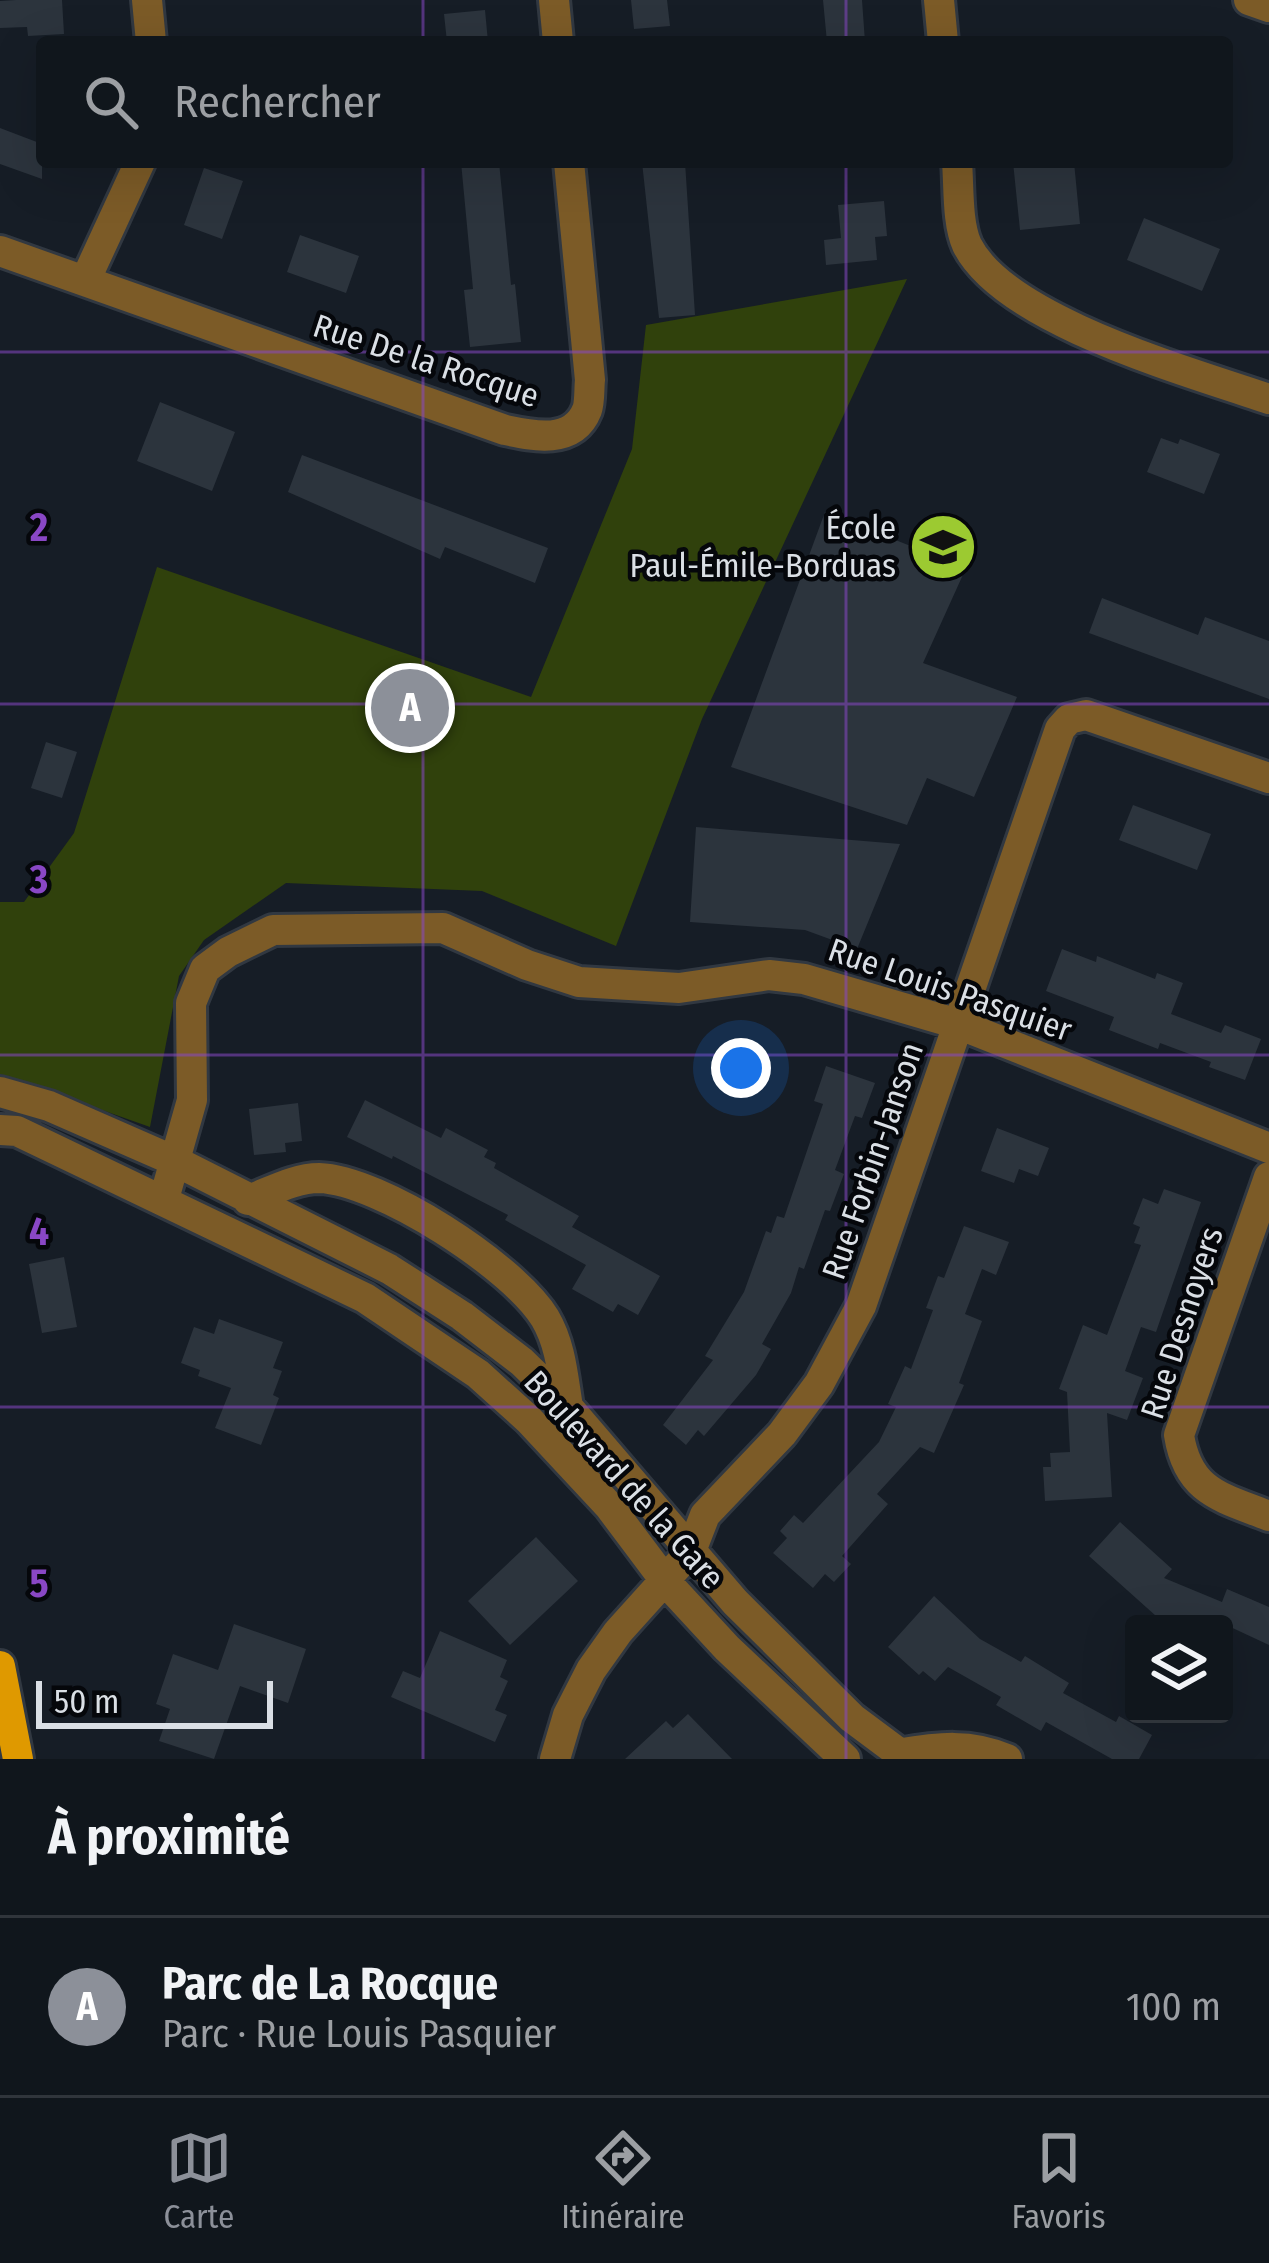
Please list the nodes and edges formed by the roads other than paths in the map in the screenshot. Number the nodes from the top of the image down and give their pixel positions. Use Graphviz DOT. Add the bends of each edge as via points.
graph roads {
  1 [pos="147,0"];
  2 [pos="554,0"];
  3 [pos="939,0"];
  4 [pos="1249,0"];
  5 [pos="1269,7"];
  6 [pos="150,36"];
  7 [pos="557,36"];
  8 [pos="943,36"];
  9 [pos="137,168"];
  10 [pos="570,168"];
  11 [pos="958,168"];
  12 [pos="0,251"];
  13 [pos="85,281"];
  14 [pos="1269,399"];
  15 [pos="1269,778"];
  16 [pos="958,1024"];
  17 [pos="0,1092"];
  18 [pos="0,1130"];
  19 [pos="1269,1148"];
  20 [pos="177,1162"];
  21 [pos="1269,1178"];
  22 [pos="164,1199"];
  23 [pos="248,1200"];
  24 [pos="568,1407"];
  25 [pos="1269,1516"];
  26 [pos="691,1551"];
  27 [pos="666,1582"];
  28 [pos="0,1666"];
  29 [pos="903,1756"];
  30 [pos="18,1759"];
  31 [pos="555,1759"];
  32 [pos="845,1759"];
  33 [pos="1007,1759"];
  1 -- 6 [label="street"];
  2 -- 7 [label="street"];
  3 -- 8 [label="street"];
  4 -- 5 [label="street"];
  9 -- 13 [label="street"];
  10 -- 13 [label="street, Rue De la Rocque" via="590,380 587,412 557,436 505,430"];
  11 -- 14 [label="street" via="965,242 989,276 1042,311"];
  12 -- 13 [label="street, Rue De la Rocque"];
  15 -- 16 [label="street, Rue Forbin-Janson" via="1087,715 1069,719"];
  16 -- 19 [label="street, Rue Louis Pasquier"];
  16 -- 20 [label="street, Rue Louis Pasquier" via="769,975 679,988 579,982 443,928 274,929 205,969 191,1003 192,1100"];
  16 -- 26 [label="street, Rue Forbin-Janson" via="842,1344 782,1434 705,1516"];
  17 -- 20 [label="street, Boulevard de la Gare"];
  18 -- 22 [label="street, Boulevard de la Gare"];
  20 -- 22 [label="street, Rue Louis Pasquier"];
  20 -- 23 [label="street, Boulevard de la Gare"];
  21 -- 25 [label="street, Rue Desnoyers" via="1179,1435 1197,1482"];
  22 -- 27 [label="street, Boulevard de la Gare" via="364,1298 478,1374 608,1506"];
  23 -- 24 [label="street, Boulevard de la Gare" via="388,1269 462,1316"];
  23 -- 24 [label="street, Boulevard de la Gare" via="316,1178 345,1183 385,1196 496,1265 548,1323"];
  24 -- 26 [label="street, Boulevard de la Gare"];
  26 -- 27 [label="street, Rue Forbin-Janson"];
  26 -- 29 [label="street, Boulevard de la Gare" via="852,1718"];
  27 -- 31 [label="street, Rue Forbin-Janson" via="591,1670"];
  27 -- 32 [label="street, Boulevard de la Gare"];
  28 -- 30 [label="main road"];
  29 -- 33 [label="street, Boulevard de la Gare" via="944,1746"];
}
